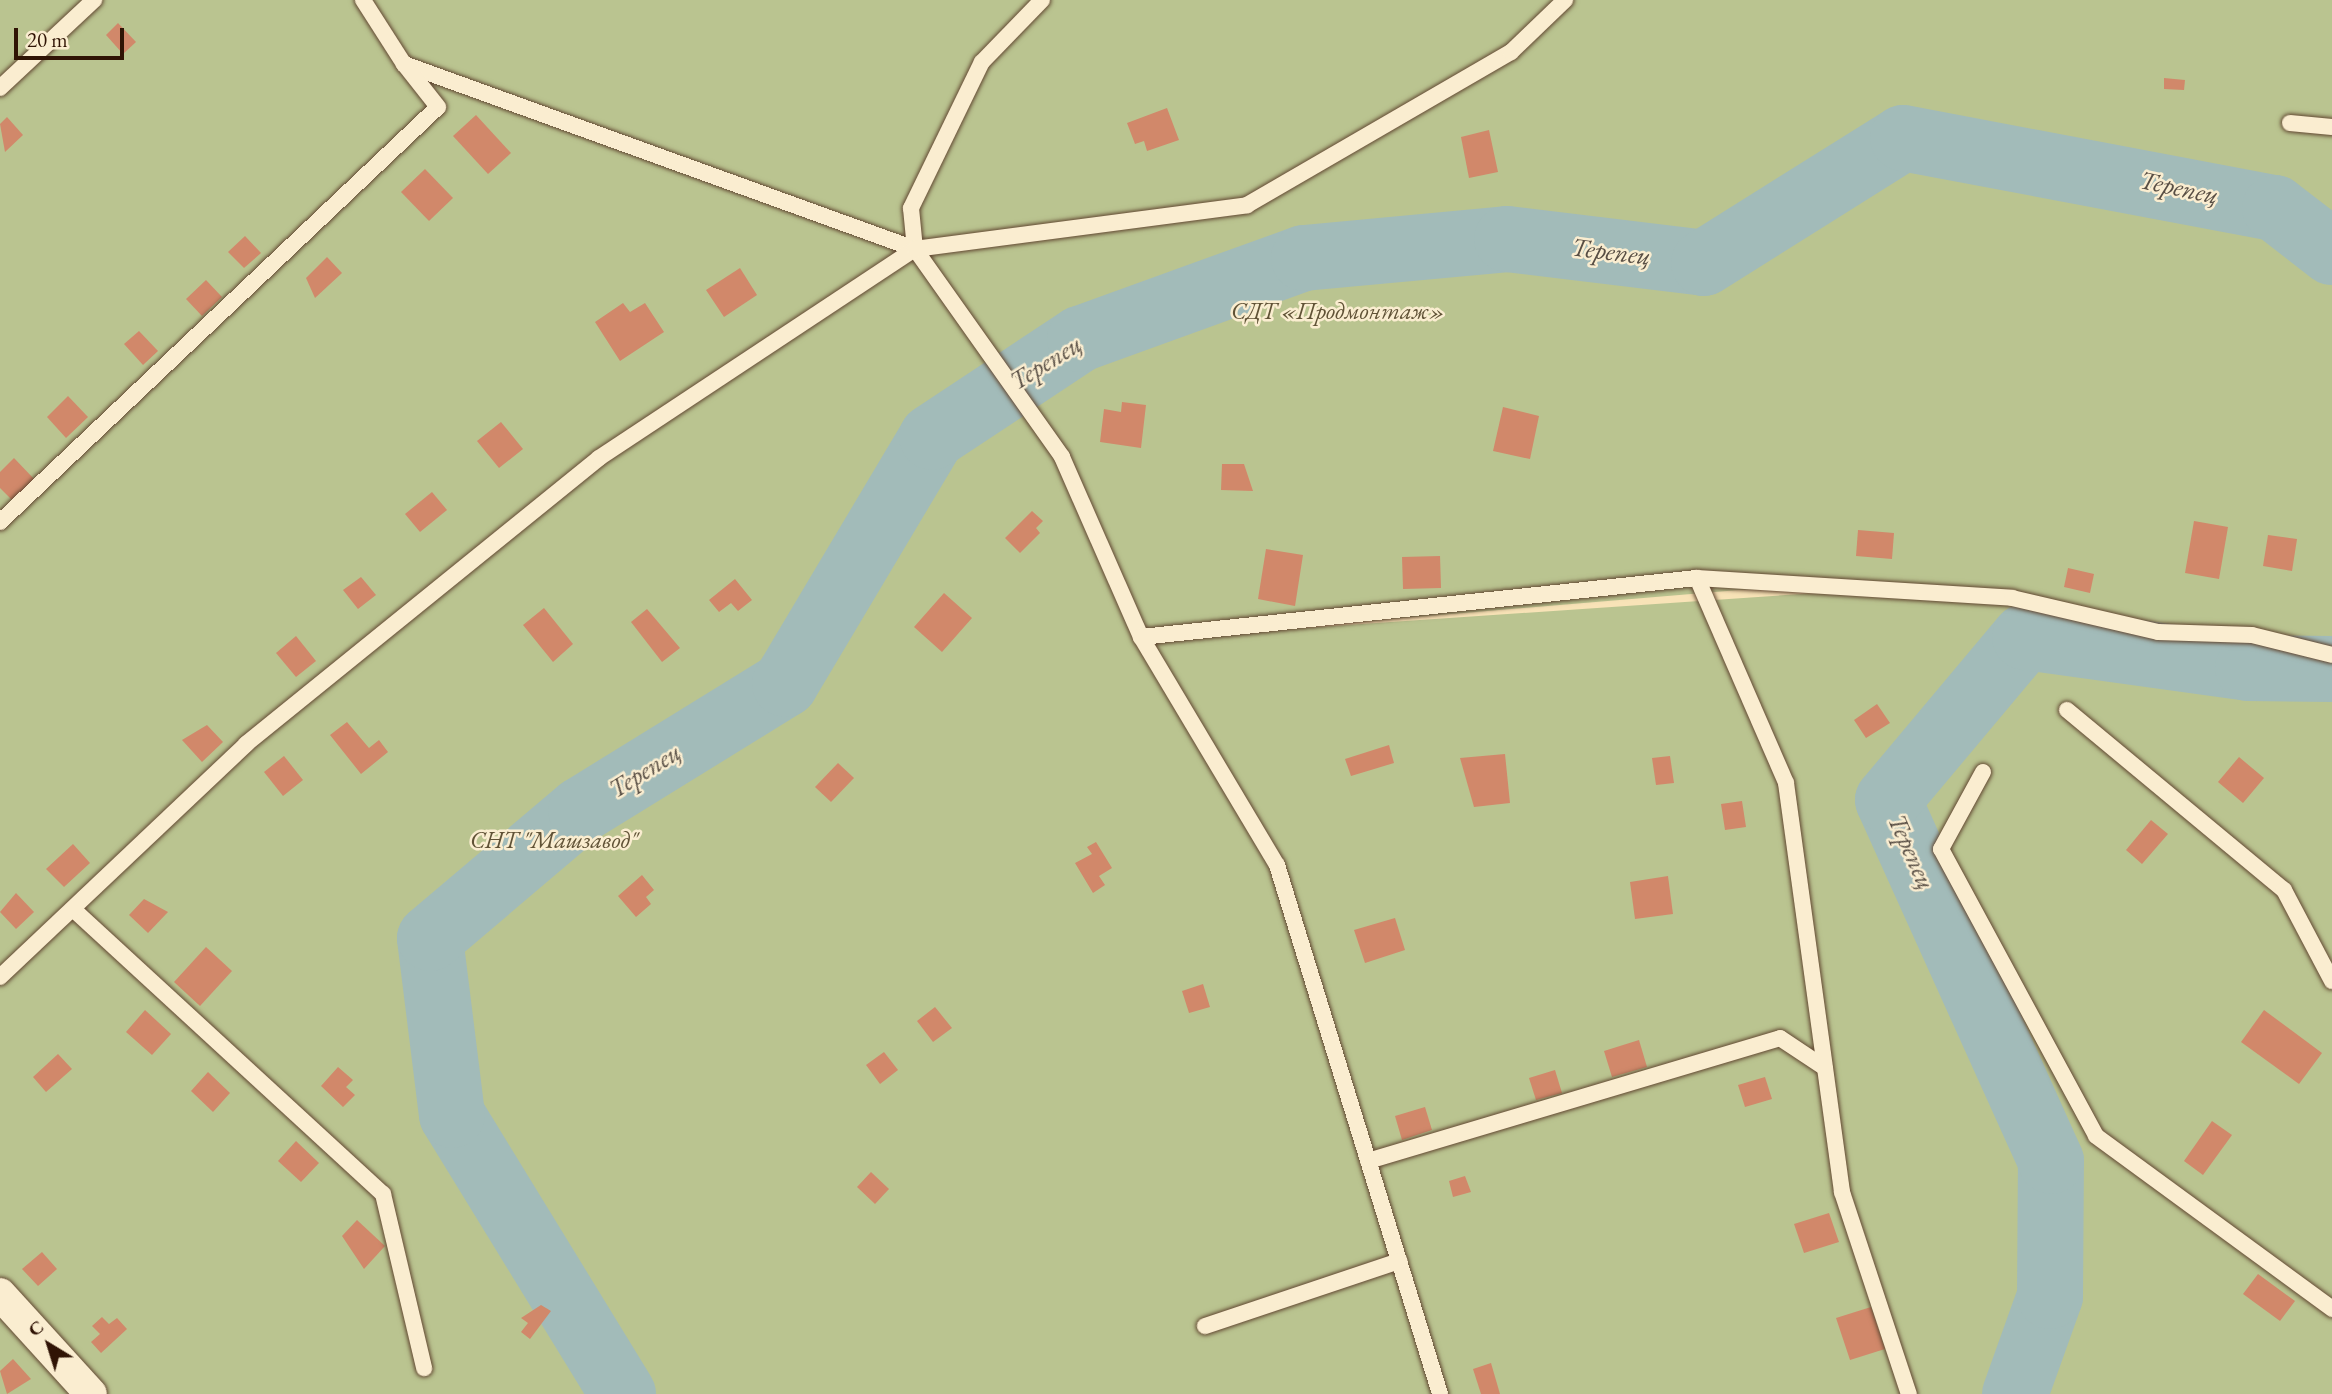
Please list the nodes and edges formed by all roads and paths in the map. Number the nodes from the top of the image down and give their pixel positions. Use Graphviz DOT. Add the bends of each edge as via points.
graph roads {
  1 [pos="94,0"];
  2 [pos="363,0"];
  3 [pos="1042,0"];
  4 [pos="1565,0"];
  5 [pos="404,64"];
  6 [pos="0,88"];
  7 [pos="2290,123"];
  8 [pos="2332,127"];
  9 [pos="915,249"];
  10 [pos="0,522"];
  11 [pos="1697,578"];
  12 [pos="1141,637"];
  13 [pos="2332,655"];
  14 [pos="2067,710"];
  15 [pos="1983,772"];
  16 [pos="73,909"];
  17 [pos="2328,963"];
  18 [pos="0,977"];
  19 [pos="2332,981"];
  20 [pos="1825,1068"];
  21 [pos="1368,1161"];
  22 [pos="1399,1261"];
  23 [pos="0,1294"];
  24 [pos="2332,1309"];
  25 [pos="1205,1326"];
  26 [pos="424,1368"];
  27 [pos="91,1394"];
  28 [pos="1440,1394"];
  29 [pos="1909,1394"];
  1 -- 6 [label="lane"];
  2 -- 5 [label="lane"];
  3 -- 9 [label="lane" via="982,62 912,208"];
  4 -- 9 [label="lane" via="1511,52 1247,205"];
  5 -- 9 [label="lane"];
  5 -- 10 [label="lane" via="438,107"];
  7 -- 8 [label="lane"];
  9 -- 12 [label="lane" via="1062,457"];
  9 -- 16 [label="lane" via="599,458 246,744"];
  11 -- 12 [label="lane"];
  11 -- 13 [label="lane" via="2012,598 2158,632 2252,635"];
  11 -- 20 [label="lane" via="1786,783"];
  12 -- 21 [label="lane" via="1276,865"];
  14 -- 17 [label="lane" via="2284,890"];
  15 -- 24 [label="lane" via="1941,849 2096,1136"];
  16 -- 18 [label="lane"];
  16 -- 26 [label="lane" via="383,1194"];
  17 -- 19 [label="lane"];
  20 -- 21 [label="lane" via="1780,1038"];
  20 -- 29 [label="lane" via="1842,1192"];
  21 -- 22 [label="lane"];
  22 -- 25 [label="lane"];
  22 -- 28 [label="lane"];
  23 -- 27 [label="street"];
}
